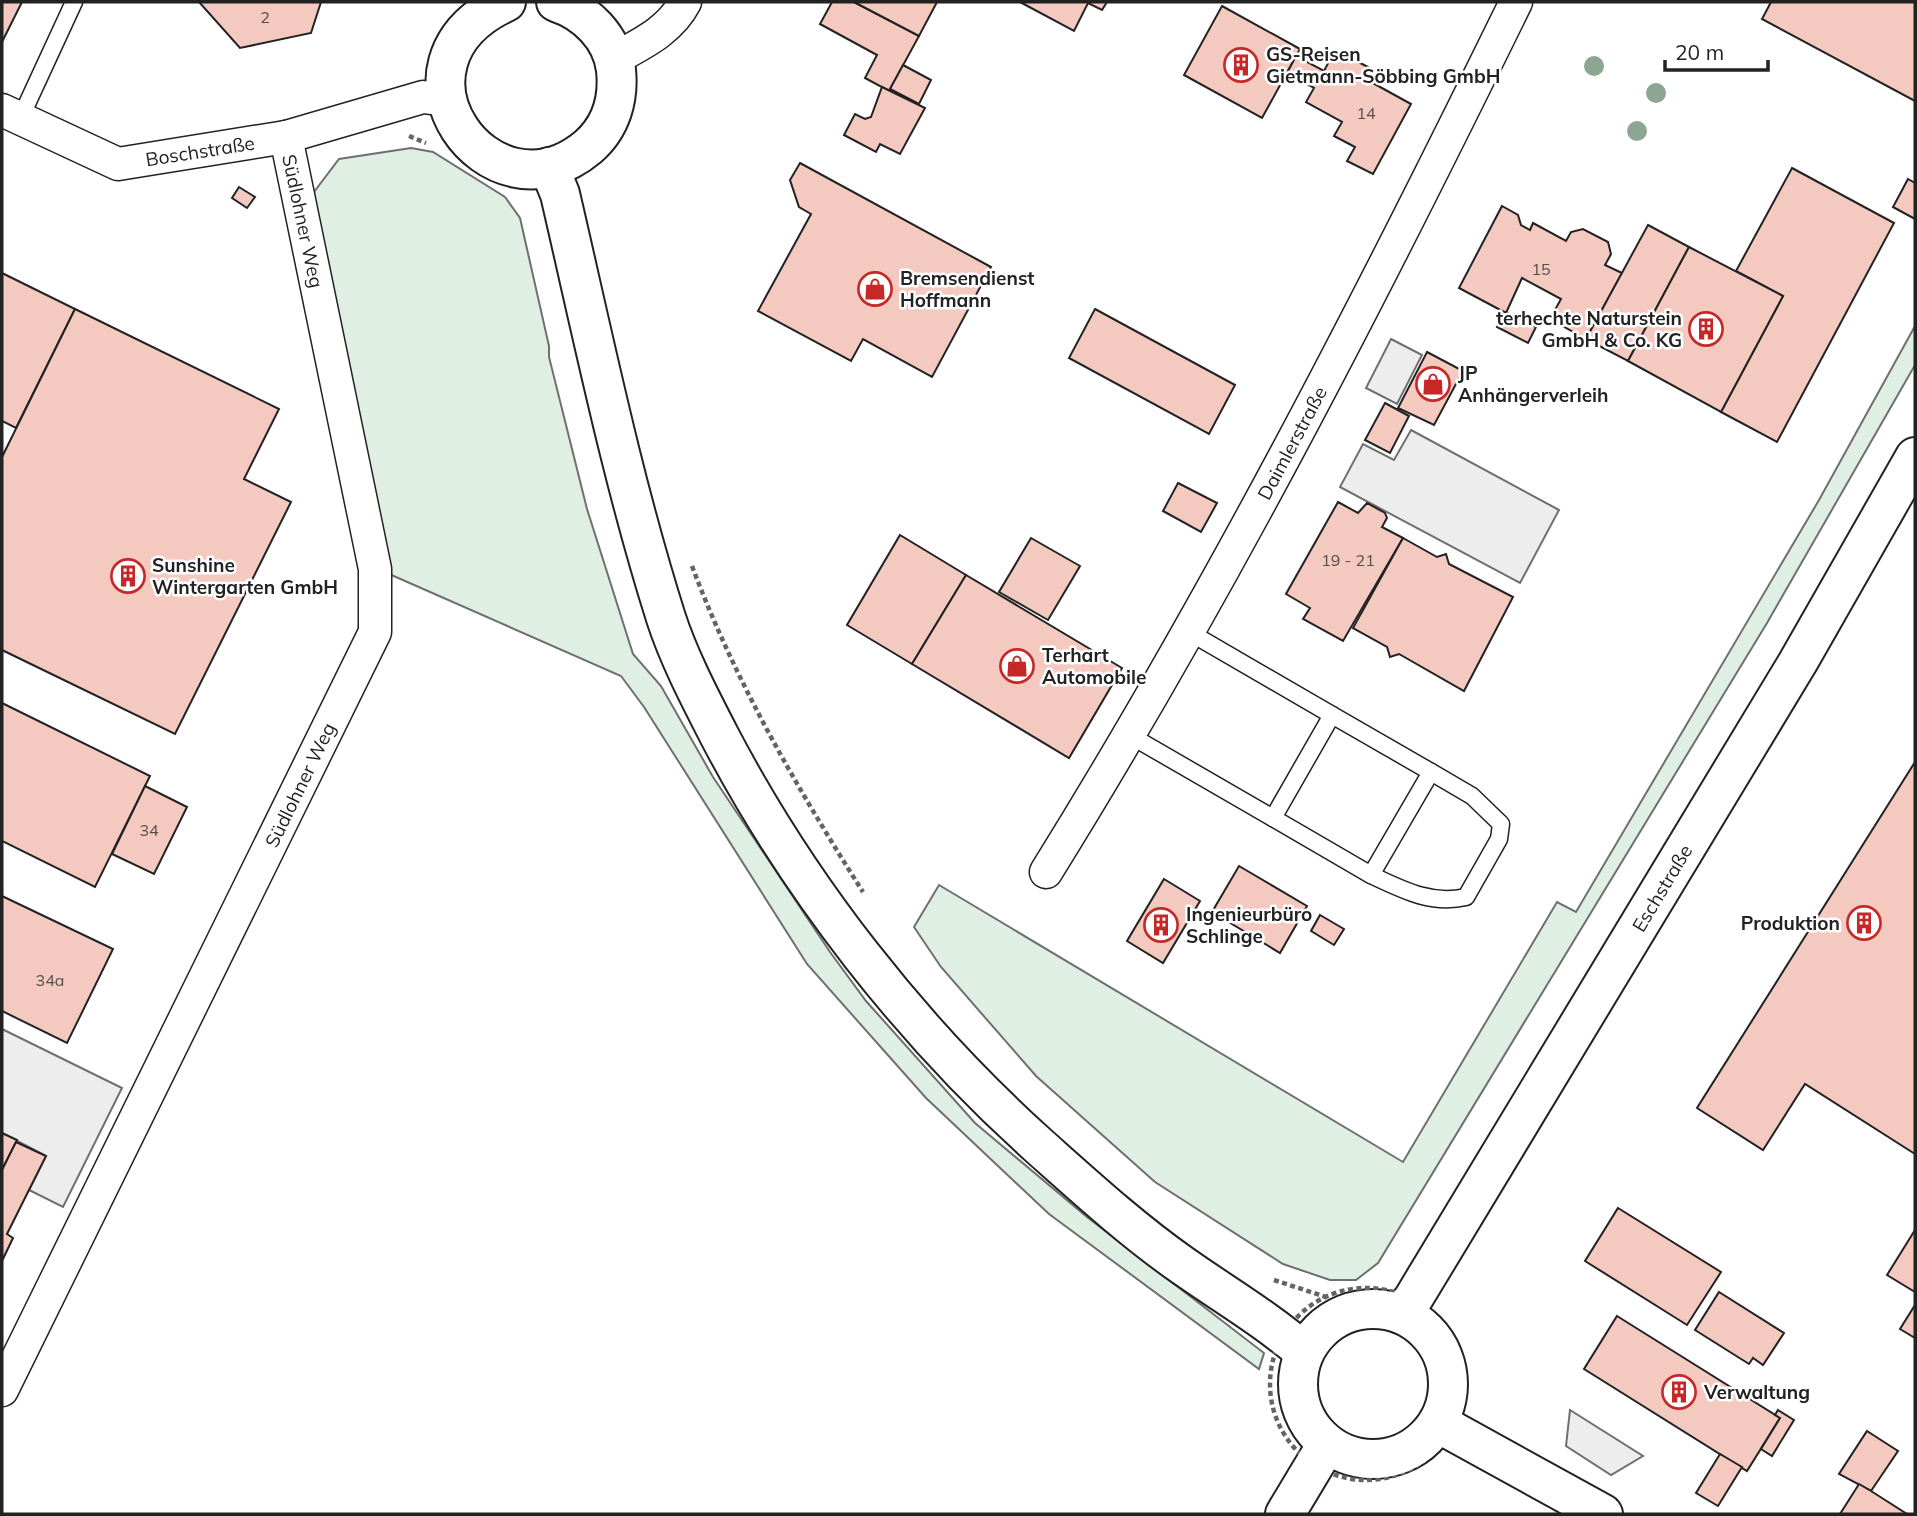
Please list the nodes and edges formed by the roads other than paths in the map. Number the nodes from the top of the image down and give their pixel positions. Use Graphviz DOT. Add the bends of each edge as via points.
graph roads {
  1 [pos="74,2"];
  2 [pos="506,2"];
  3 [pos="556,2"];
  4 [pos="685,2"];
  5 [pos="1516,2"];
  6 [pos="614,59"];
  7 [pos="446,100"];
  8 [pos="11,114"];
  9 [pos="286,137"];
  10 [pos="549,167"];
  11 [pos="1915,457"];
  12 [pos="1189,632"];
  13 [pos="1332,715"];
  14 [pos="1131,736"];
  15 [pos="1431,772"];
  16 [pos="1273,818"];
  17 [pos="1046,872"];
  18 [pos="1371,875"];
  19 [pos="1407,1307"];
  20 [pos="1294,1343"];
  21 [pos="2,1390"];
  22 [pos="1445,1426"];
  23 [pos="1320,1454"];
  24 [pos="1285,1514"];
  25 [pos="1602,1514"];
  1 -- 8 [label="lane"];
  2 -- 7 [label="street" via="481,13 458,37 446,68"];
  3 -- 6 [label="street" via="575,8 599,30"];
  4 -- 6 [label="street" via="653,38"];
  5 -- 12 [label="street, Daimlerstraße" via="1322,386"];
  6 -- 10 [label="street" via="618,87 602,132 576,157"];
  7 -- 9 [label="street, Boschstraße" via="424,97"];
  7 -- 10 [label="street" via="456,125 473,147 496,162 522,169"];
  8 -- 9 [label="street, Boschstraße" via="118,164"];
  9 -- 21 [label="street, Südlohner Weg" via="375,569 375,632"];
  10 -- 20 [label="street" via="560,194 624,466 667,620 748,791 858,948 966,1076 1129,1223"];
  11 -- 19 [label="street, Eschstraße" via="1798,662"];
  12 -- 13 [label="lane"];
  12 -- 14 [label="street, Daimlerstraße"];
  13 -- 15 [label="lane"];
  13 -- 16 [label="lane"];
  14 -- 16 [label="lane"];
  14 -- 17 [label="street, Daimlerstraße"];
  15 -- 18 [label="lane"];
  15 -- 18 [label="lane" via="1472,796 1501,824 1499,839 1473,885 1466,897 1450,901 1416,896"];
  16 -- 18 [label="lane"];
  19 -- 20 [label="street" via="1345,1314"];
  19 -- 22 [label="street" via="1439,1348 1448,1373"];
  20 -- 23 [label="street" via="1300,1402"];
  22 -- 23 [label="street" via="1399,1455 1374,1460"];
  22 -- 25 [label="street"];
  23 -- 24 [label="street"];
}
